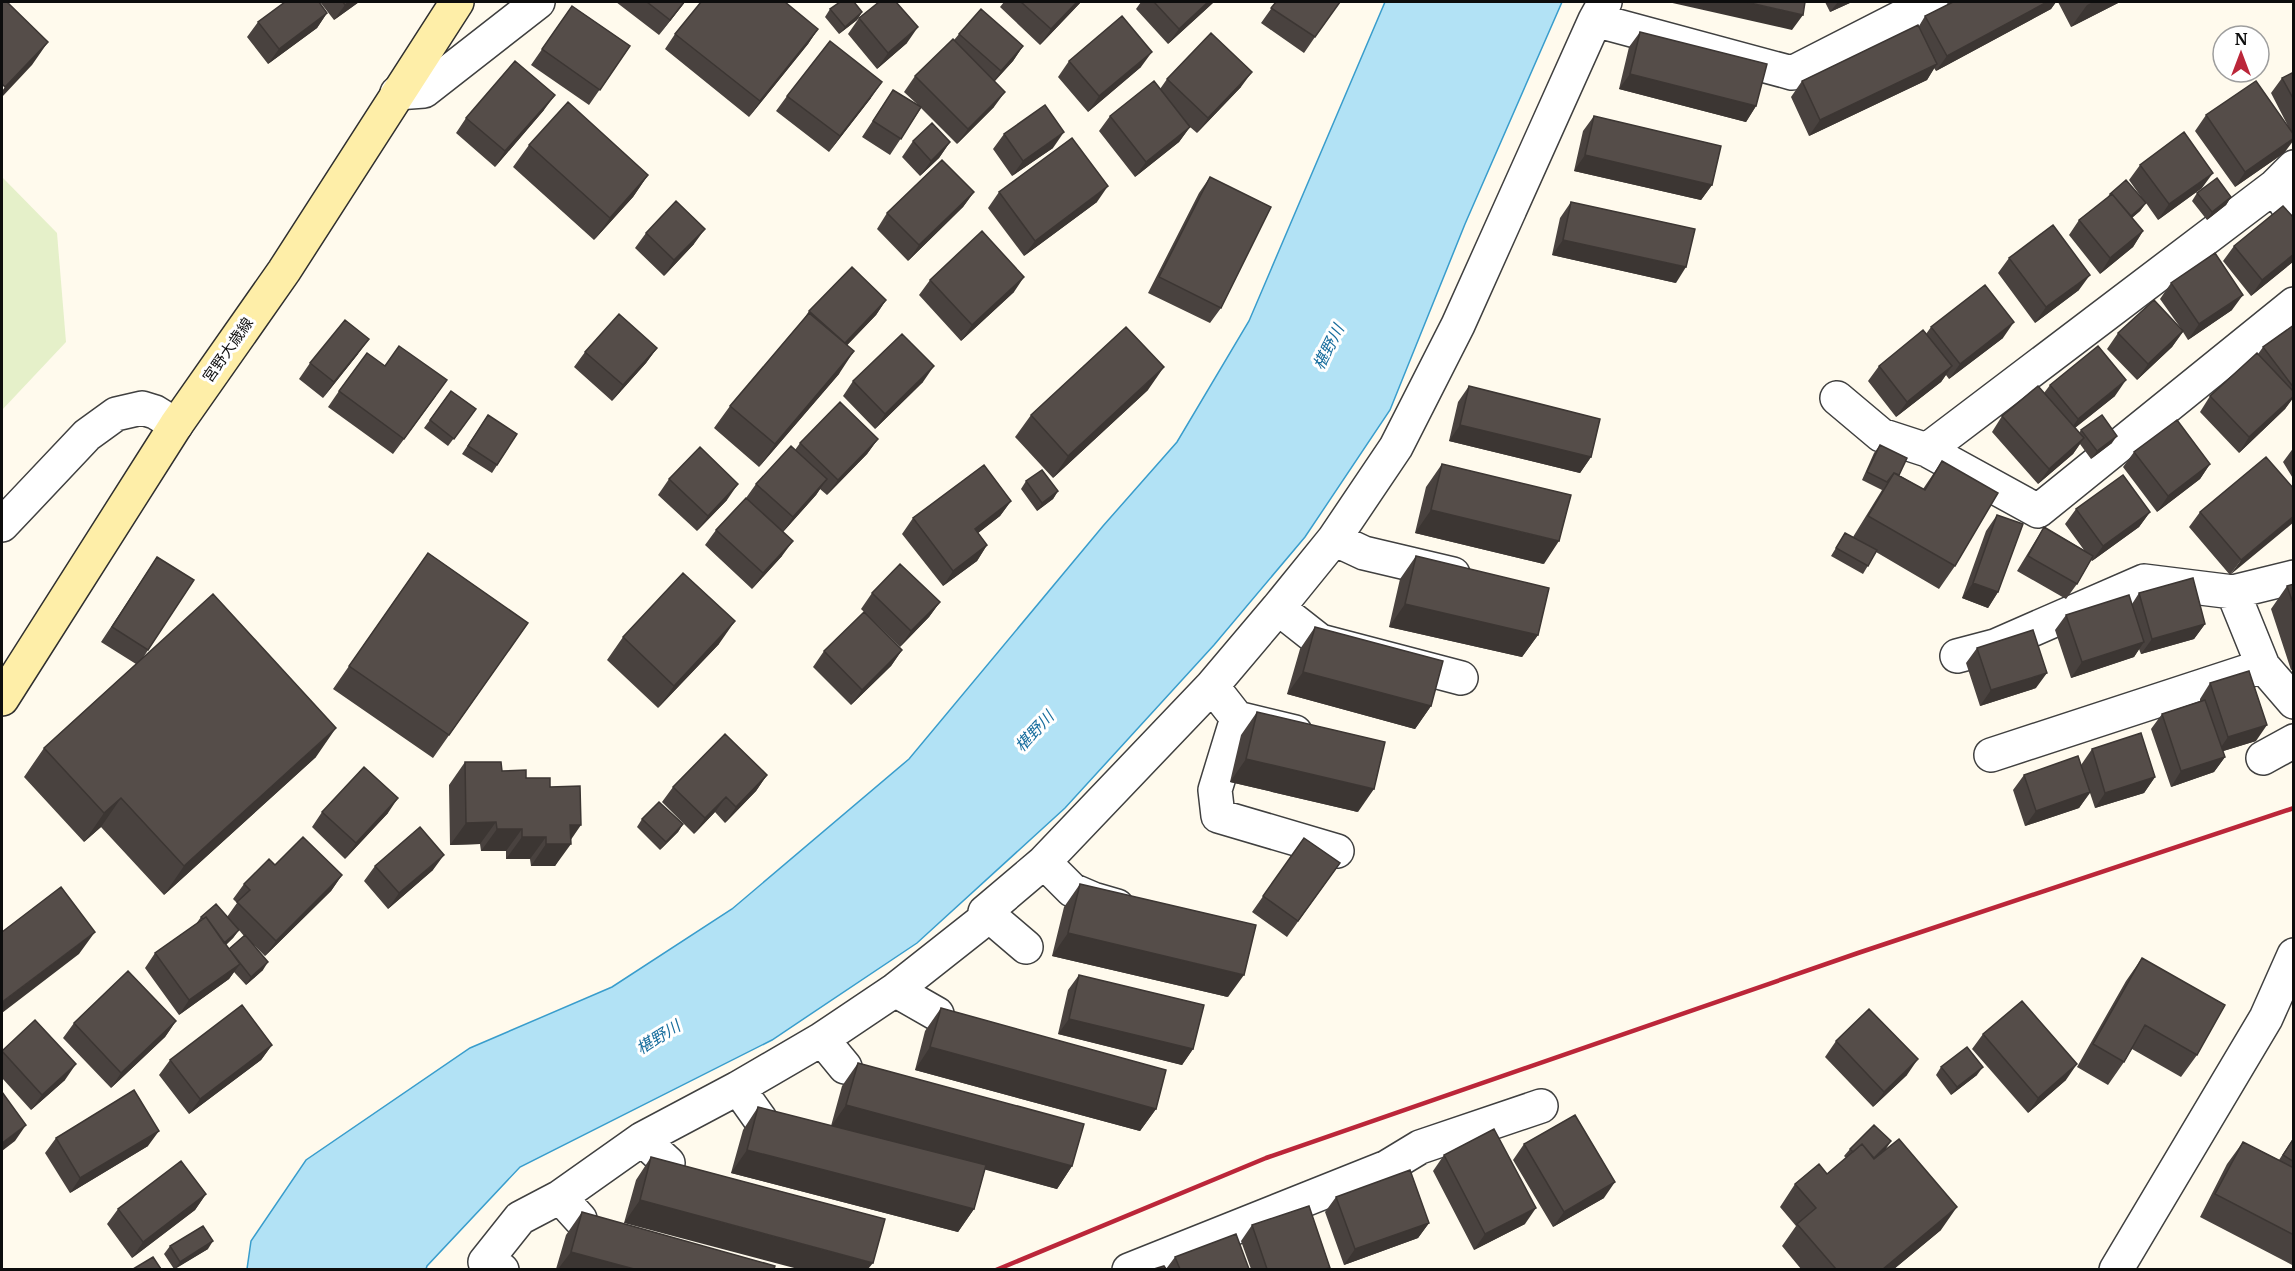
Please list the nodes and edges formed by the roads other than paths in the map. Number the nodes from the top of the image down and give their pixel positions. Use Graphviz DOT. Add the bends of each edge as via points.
graph roads {
  1 [pos="538,2"];
  2 [pos="1931,2"];
  3 [pos="448,5"];
  4 [pos="1600,11"];
  5 [pos="397,93"];
  6 [pos="2284,176"];
  7 [pos="2294,217"];
  8 [pos="2294,304"];
  9 [pos="1837,398"];
  10 [pos="176,425"];
  11 [pos="1927,450"];
  12 [pos="2,525"];
  13 [pos="1334,539"];
  14 [pos="2294,577"];
  15 [pos="1486,582"];
  16 [pos="2233,592"];
  17 [pos="1278,608"];
  18 [pos="1957,656"];
  19 [pos="2263,666"];
  20 [pos="1461,678"];
  21 [pos="1212,686"];
  22 [pos="2,699"];
  23 [pos="2294,702"];
  24 [pos="1237,718"];
  25 [pos="1325,738"];
  26 [pos="2294,741"];
  27 [pos="1991,755"];
  28 [pos="2263,758"];
  29 [pos="1337,851"];
  30 [pos="1044,862"];
  31 [pos="1148,914"];
  32 [pos="990,915"];
  33 [pos="1026,947"];
  34 [pos="2294,955"];
  35 [pos="895,990"];
  36 [pos="937,1014"];
  37 [pos="822,1039"];
  38 [pos="845,1067"];
  39 [pos="738,1088"];
  40 [pos="1541,1106"];
  41 [pos="760,1119"];
  42 [pos="642,1139"];
  43 [pos="668,1163"];
  44 [pos="490,1267"];
  45 [pos="1130,1269"];
  46 [pos="2116,1269"];
  1 -- 5 [label="street" via="424,91"];
  2 -- 4 [label="street" via="1792,73"];
  3 -- 5 [label="main road, 宮野大歳線"];
  4 -- 13 [label="street" via="1458,325 1395,447"];
  5 -- 10 [label="main road, 宮野大歳線" via="284,271"];
  6 -- 7 [label="street"];
  6 -- 11 [label="street"];
  8 -- 11 [label="street" via="2038,511"];
  9 -- 11 [label="street" via="1881,435"];
  10 -- 12 [label="street" via="142,408 116,414 87,435"];
  10 -- 22 [label="main road, 宮野大歳線"];
  13 -- 15 [label="street" via="1364,553"];
  13 -- 17 [label="street"];
  14 -- 16 [label="street"];
  16 -- 18 [label="street" via="2144,581 1995,646"];
  16 -- 19 [label="street"];
  17 -- 20 [label="street" via="1320,641"];
  17 -- 21 [label="street"];
  19 -- 23 [label="street"];
  19 -- 27 [label="street"];
  21 -- 24 [label="street"];
  21 -- 30 [label="street"];
  24 -- 25 [label="street"];
  24 -- 29 [label="street" via="1215,790 1218,816"];
  26 -- 28 [label="street"];
  30 -- 31 [label="street" via="1072,890"];
  30 -- 32 [label="street" via="985,912"];
  32 -- 33 [label="street"];
  32 -- 35 [label="street"];
  34 -- 46 [label="street" via="2266,1018"];
  35 -- 36 [label="street"];
  35 -- 37 [label="street"];
  37 -- 38 [label="street"];
  37 -- 39 [label="street"];
  39 -- 41 [label="street"];
  39 -- 42 [label="street"];
  40 -- 45 [label="street" via="1420,1147 1387,1167"];
  42 -- 43 [label="street"];
  42 -- 44 [label="street" via="570,1208 520,1218"];
}
